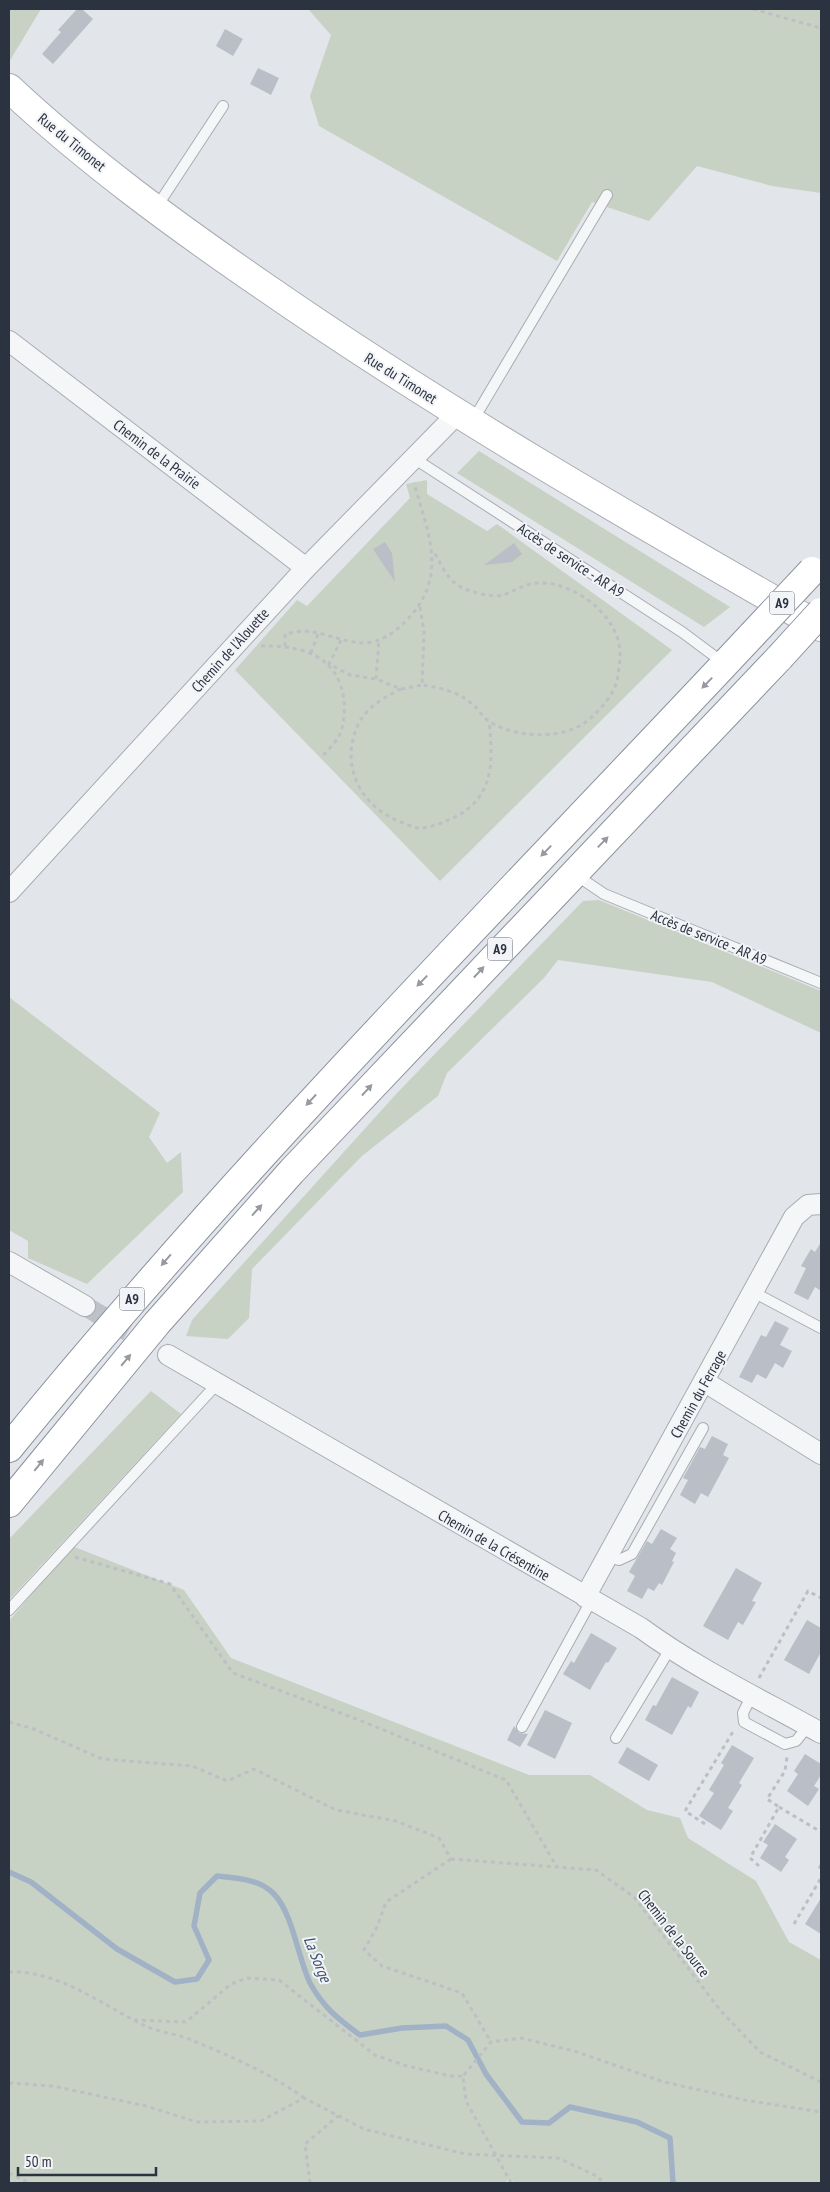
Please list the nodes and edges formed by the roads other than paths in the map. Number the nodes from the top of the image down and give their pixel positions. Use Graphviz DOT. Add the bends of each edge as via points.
graph roads {
  1 [pos="9,88"];
  2 [pos="222,106"];
  3 [pos="607,195"];
  4 [pos="156,208"];
  5 [pos="9,341"];
  6 [pos="464,418"];
  7 [pos="411,463"];
  8 [pos="817,566"];
  9 [pos="306,568"];
  10 [pos="821,612"];
  11 [pos="821,627"];
  12 [pos="725,664"];
  13 [pos="573,874"];
  14 [pos="9,892"];
  15 [pos="821,983"];
  16 [pos="821,1204"];
  17 [pos="9,1262"];
  18 [pos="753,1292"];
  19 [pos="85,1306"];
  20 [pos="821,1328"];
  21 [pos="168,1355"];
  22 [pos="705,1382"];
  23 [pos="217,1384"];
  24 [pos="702,1428"];
  25 [pos="9,1448"];
  26 [pos="821,1454"];
  27 [pos="9,1503"];
  28 [pos="608,1556"];
  29 [pos="588,1599"];
  30 [pos="9,1610"];
  31 [pos="670,1649"];
  32 [pos="751,1695"];
  33 [pos="522,1727"];
  34 [pos="815,1729"];
  35 [pos="616,1738"];
  1 -- 4 [label="main road, Rue du Timonet"];
  2 -- 4 [label="lane"];
  3 -- 6 [label="lane"];
  4 -- 6 [label="main road, Rue du Timonet" via="357,351"];
  5 -- 9 [label="street, Chemin de la Prairie"];
  6 -- 7 [label="street, Chemin de l'Alouette"];
  6 -- 11 [label="main road, Rue du Timonet" via="628,517"];
  7 -- 9 [label="street, Chemin de l'Alouette"];
  7 -- 12 [label="lane, Accès de service - AR A9" via="682,632"];
  8 -- 12 [label="main road, A9, bridge"];
  9 -- 14 [label="street, Chemin de l'Alouette"];
  13 -- 10 [label="main road, A9, one-way, bridge"];
  12 -- 25 [label="main road, A9, one-way" via="266,1148 130,1301"];
  13 -- 15 [label="lane, Accès de service - AR A9" via="604,894"];
  27 -- 13 [label="main road, A9, one-way" via="100,1390 231,1239 361,1096"];
  16 -- 18 [label="street, Chemin du Ferrage" via="808,1205 794,1217"];
  17 -- 19 [label="street"];
  18 -- 20 [label="lane"];
  18 -- 22 [label="street, Chemin du Ferrage"];
  21 -- 23 [label="street, Chemin de la Crésentine"];
  22 -- 26 [label="street"];
  22 -- 28 [label="street, Chemin du Ferrage"];
  23 -- 29 [label="street, Chemin de la Crésentine"];
  23 -- 30 [label="lane"];
  24 -- 28 [label="lane" via="632,1554 619,1560"];
  28 -- 29 [label="street, Chemin du Ferrage"];
  29 -- 31 [label="street, Chemin de la Crésentine" via="641,1628"];
  29 -- 33 [label="lane"];
  31 -- 32 [label="street, Chemin de la Crésentine"];
  31 -- 35 [label="lane"];
  32 -- 34 [label="street, Chemin de la Crésentine"];
  32 -- 34 [label="lane" via="743,1713 744,1722 785,1744"];
}
